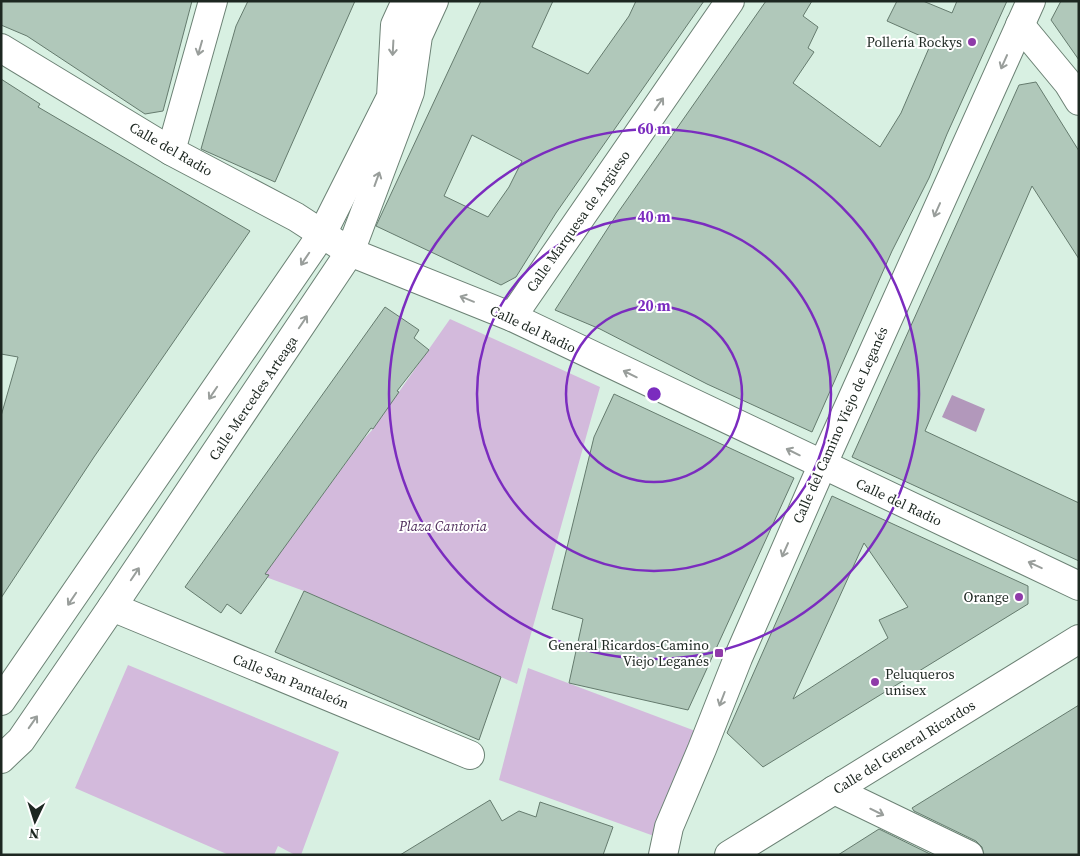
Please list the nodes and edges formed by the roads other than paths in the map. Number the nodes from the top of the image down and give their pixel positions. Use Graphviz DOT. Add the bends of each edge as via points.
graph roads {
  1 [pos="213,1"];
  2 [pos="406,1"];
  3 [pos="434,1"];
  4 [pos="730,1"];
  5 [pos="1026,13"];
  6 [pos="1,48"];
  7 [pos="1075,87"];
  8 [pos="171,151"];
  9 [pos="322,234"];
  10 [pos="350,252"];
  11 [pos="512,317"];
  12 [pos="822,466"];
  13 [pos="1079,586"];
  14 [pos="112,607"];
  15 [pos="1079,639"];
  16 [pos="1,702"];
  17 [pos="470,755"];
  18 [pos="1,759"];
  19 [pos="834,790"];
  20 [pos="663,855"];
  21 [pos="728,855"];
  22 [pos="969,855"];
  1 -- 8 [label="street, one-way"];
  2 -- 9 [label="street, one-way" via="395,25 390,97"];
  10 -- 3 [label="street, Calle Mercedes Arteaga, one-way" via="410,92 418,36"];
  11 -- 4 [label="street, Calle Marquesa de Argüeso, one-way"];
  5 -- 7 [label="street"];
  5 -- 12 [label="street, Calle del Camino Viejo de Leganés, one-way"];
  6 -- 8 [label="street, Calle del Radio"];
  8 -- 9 [label="street, Calle del Radio"];
  9 -- 10 [label="street, Calle del Radio"];
  9 -- 16 [label="street, one-way"];
  11 -- 10 [label="street, Calle del Radio, one-way"];
  14 -- 10 [label="street, Calle Mercedes Arteaga, one-way"];
  12 -- 11 [label="street, Calle del Radio, one-way"];
  13 -- 12 [label="street, Calle del Radio, one-way"];
  12 -- 20 [label="street, Calle del Camino Viejo de Leganés, one-way" via="738,658 669,827"];
  14 -- 17 [label="street, Calle San Pantaleón"];
  18 -- 14 [label="street, Calle Mercedes Arteaga, one-way" via="21,740"];
  15 -- 19 [label="street, Calle del General Ricardos"];
  19 -- 21 [label="street, Calle del General Ricardos"];
  19 -- 22 [label="street, one-way"];
}
